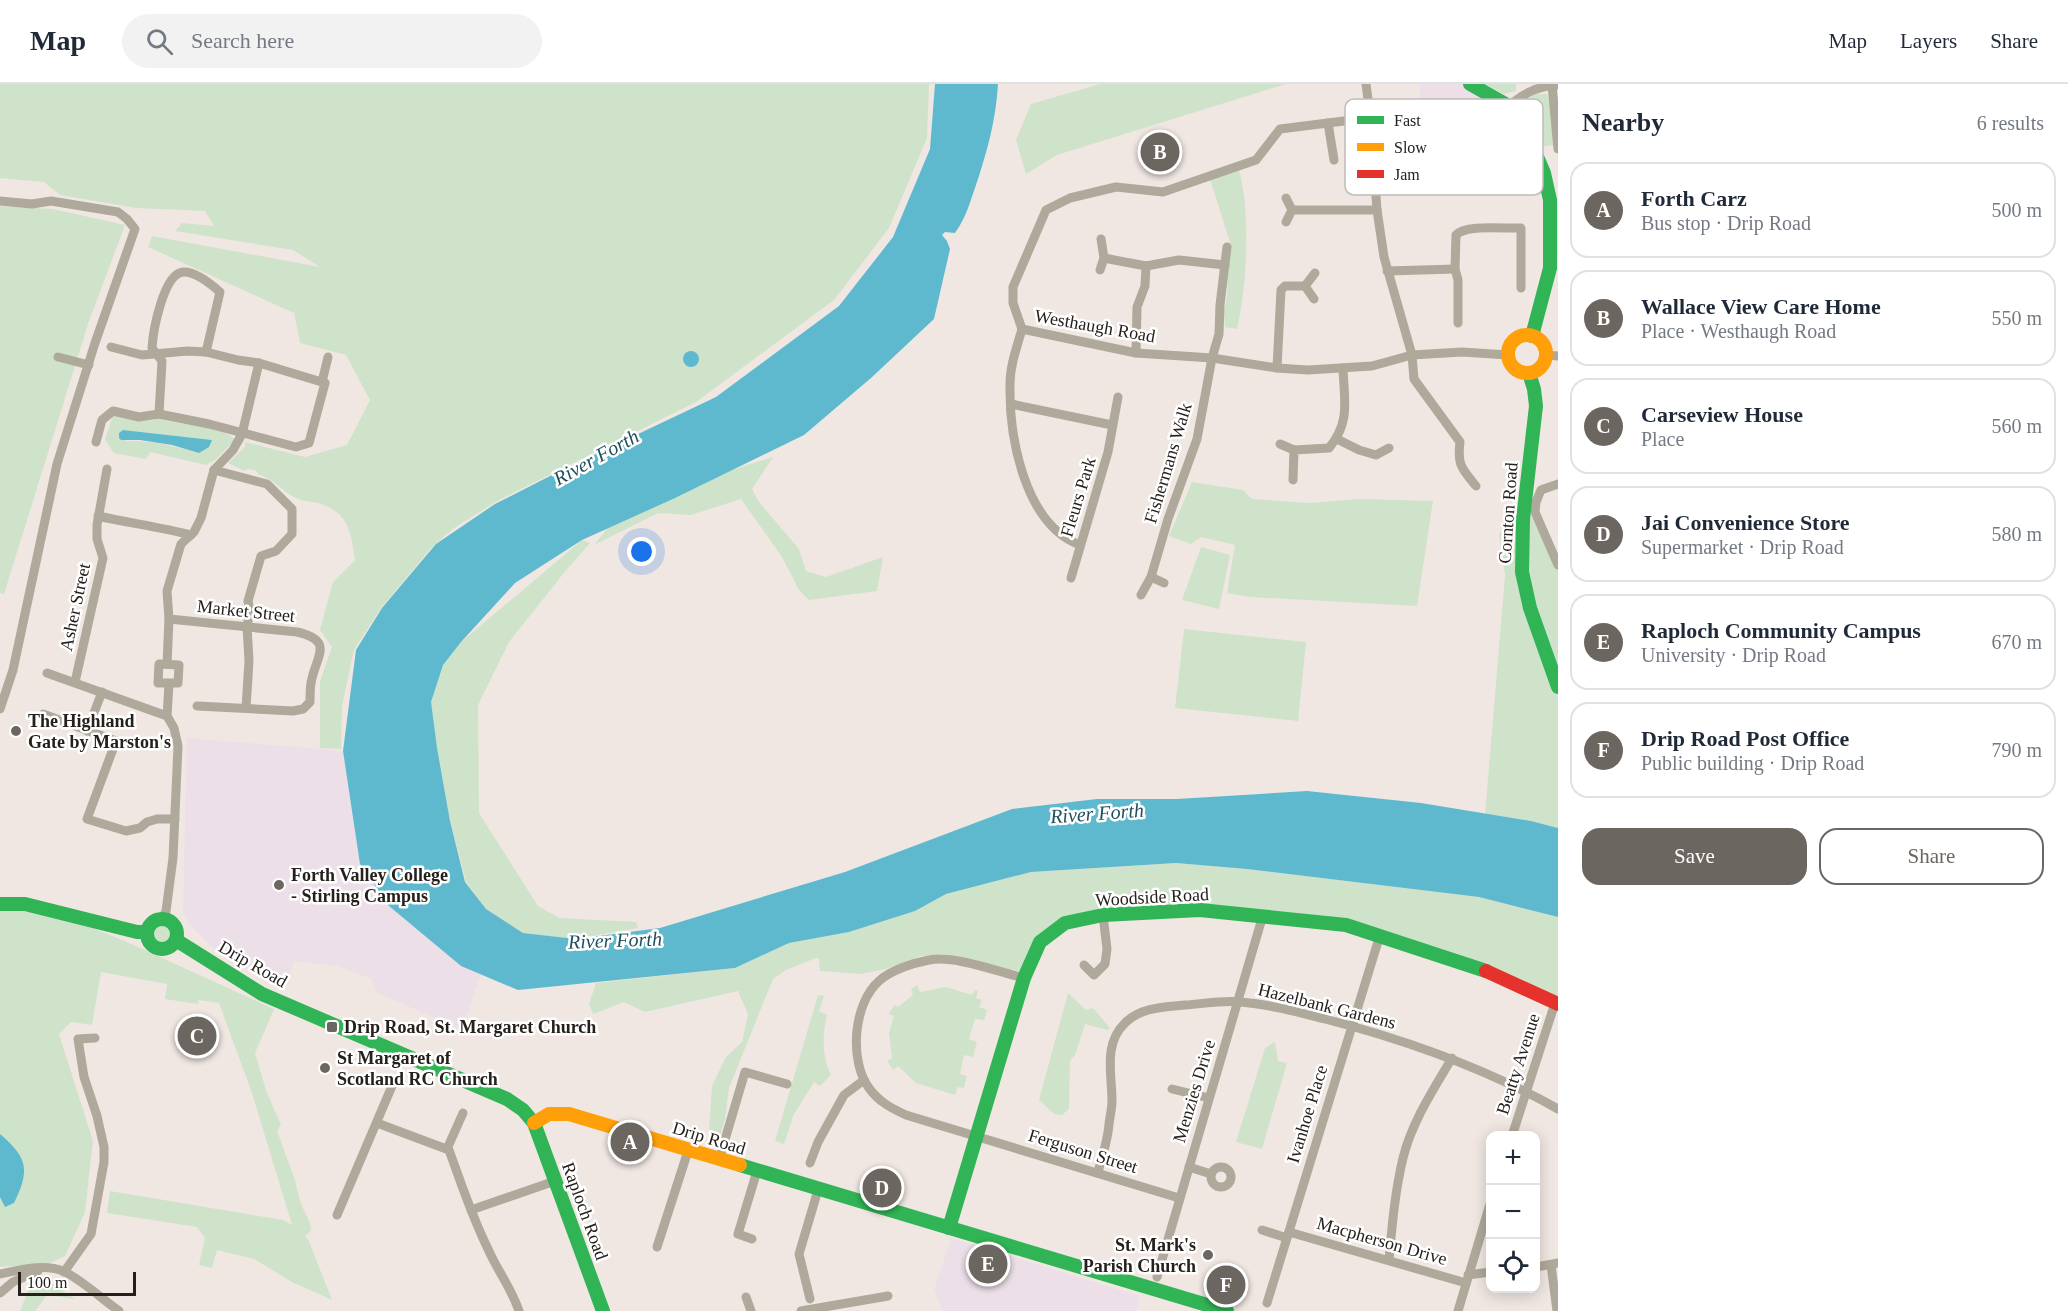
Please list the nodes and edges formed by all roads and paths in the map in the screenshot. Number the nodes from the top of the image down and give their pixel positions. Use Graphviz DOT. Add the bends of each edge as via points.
graph roads {
  1 [pos="1366,84"];
  2 [pos="1470,84"];
  3 [pos="1555,85"];
  4 [pos="1368,99"];
  5 [pos="1497,99"];
  6 [pos="1519,99"];
  7 [pos="1345,121"];
  8 [pos="1328,123"];
  9 [pos="1558,149"];
  10 [pos="1334,160"];
  11 [pos="1543,175"];
  12 [pos="1376,195"];
  13 [pos="1286,198"];
  14 [pos="0,201"];
  15 [pos="1292,210"];
  16 [pos="1377,210"];
  17 [pos="1286,222"];
  18 [pos="1101,239"];
  19 [pos="1227,247"];
  20 [pos="1104,258"];
  21 [pos="1225,265"];
  22 [pos="1146,266"];
  23 [pos="1455,269"];
  24 [pos="1100,270"];
  25 [pos="1387,271"];
  26 [pos="1315,273"];
  27 [pos="1305,286"];
  28 [pos="1521,288"];
  29 [pos="1314,299"];
  30 [pos="1458,323"];
  31 [pos="1023,329"];
  32 [pos="1532,336"];
  33 [pos="111,347"];
  34 [pos="206,352"];
  35 [pos="1136,353"];
  36 [pos="156,354"];
  37 [pos="1412,355"];
  38 [pos="1508,355"];
  39 [pos="1552,355"];
  40 [pos="58,357"];
  41 [pos="328,357"];
  42 [pos="1212,358"];
  43 [pos="260,363"];
  44 [pos="89,365"];
  45 [pos="1277,368"];
  46 [pos="1343,368"];
  47 [pos="1529,373"];
  48 [pos="322,382"];
  49 [pos="1118,397"];
  50 [pos="1011,404"];
  51 [pos="159,414"];
  52 [pos="1112,425"];
  53 [pos="242,434"];
  54 [pos="1337,439"];
  55 [pos="96,442"];
  56 [pos="1280,444"];
  57 [pos="1389,448"];
  58 [pos="1294,450"];
  59 [pos="107,469"];
  60 [pos="214,470"];
  61 [pos="1293,480"];
  62 [pos="1558,484"];
  63 [pos="1476,486"];
  64 [pos="99,516"];
  65 [pos="191,535"];
  66 [pos="1080,545"];
  67 [pos="1558,565"];
  68 [pos="1151,577"];
  69 [pos="1071,578"];
  70 [pos="1164,583"];
  71 [pos="1141,595"];
  72 [pos="169,619"];
  73 [pos="247,626"];
  74 [pos="46,673"];
  75 [pos="75,682"];
  76 [pos="1558,687"];
  77 [pos="102,692"];
  78 [pos="197,705"];
  79 [pos="246,708"];
  80 [pos="0,709"];
  81 [pos="44,714"];
  82 [pos="167,716"];
  83 [pos="87,731"];
  84 [pos="175,819"];
  85 [pos="0,904"];
  86 [pos="1103,915"];
  87 [pos="1263,915"];
  88 [pos="162,919"];
  89 [pos="147,932"];
  90 [pos="1380,935"];
  91 [pos="176,940"];
  92 [pos="1084,965"];
  93 [pos="1024,978"];
  94 [pos="1238,1002"];
  95 [pos="1557,1003"];
  96 [pos="1352,1026"];
  97 [pos="95,1038"];
  98 [pos="1452,1058"];
  99 [pos="864,1080"];
  100 [pos="787,1084"];
  101 [pos="392,1086"];
  102 [pos="1172,1089"];
  103 [pos="1526,1091"];
  104 [pos="1209,1098"];
  105 [pos="1558,1109"];
  106 [pos="463,1113"];
  107 [pos="377,1123"];
  108 [pos="534,1123"];
  109 [pos="1514,1131"];
  110 [pos="977,1136"];
  111 [pos="447,1149"];
  112 [pos="688,1151"];
  113 [pos="719,1160"];
  114 [pos="810,1163"];
  115 [pos="1189,1167"];
  116 [pos="757,1171"];
  117 [pos="1098,1172"];
  118 [pos="1211,1174"];
  119 [pos="555,1181"];
  120 [pos="818,1190"];
  121 [pos="1179,1198"];
  122 [pos="471,1210"];
  123 [pos="337,1215"];
  124 [pos="1486,1220"];
  125 [pos="950,1228"];
  126 [pos="1262,1230"];
  127 [pos="1288,1235"];
  128 [pos="752,1239"];
  129 [pos="657,1247"];
  130 [pos="1389,1260"];
  131 [pos="1554,1264"];
  132 [pos="46,1268"];
  133 [pos="64,1272"];
  134 [pos="1486,1273"];
  135 [pos="0,1274"];
  136 [pos="1157,1277"];
  137 [pos="1467,1279"];
  138 [pos="0,1293"];
  139 [pos="888,1296"];
  140 [pos="746,1297"];
  141 [pos="810,1299"];
  142 [pos="1267,1303"];
  143 [pos="119,1311"];
  144 [pos="519,1311"];
  145 [pos="603,1311"];
  146 [pos="751,1311"];
  147 [pos="801,1311"];
  148 [pos="1227,1311"];
  149 [pos="1458,1311"];
  150 [pos="1557,1311"];
  1 -- 4 [label="street"];
  2 -- 5 [label="street"];
  3 -- 6 [label="street" via="1537,88"];
  3 -- 9 [label="street"];
  7 -- 8 [label="street"];
  8 -- 10 [label="street"];
  8 -- 31 [label="street, Westhaugh Road" via="1280,129 1256,160 1163,192 1116,187 1070,198 1046,210 1013,287 1013,303"];
  11 -- 32 [label="street" via="1550,200 1550,268"];
  12 -- 16 [label="street"];
  13 -- 15 [label="street"];
  14 -- 44 [label="street" via="51,201 118,212 135,229"];
  15 -- 16 [label="street"];
  15 -- 17 [label="street"];
  16 -- 25 [label="street"];
  18 -- 20 [label="street"];
  19 -- 21 [label="street, Fishermans Walk"];
  20 -- 22 [label="street"];
  20 -- 24 [label="street"];
  21 -- 22 [label="street" via="1179,260"];
  21 -- 42 [label="street, Fishermans Walk" via="1219,334"];
  22 -- 35 [label="street" via="1145,286 1137,307"];
  23 -- 25 [label="street"];
  23 -- 28 [label="street" via="1459,232 1521,228"];
  23 -- 30 [label="street"];
  25 -- 37 [label="street"];
  26 -- 27 [label="street"];
  27 -- 29 [label="street"];
  27 -- 45 [label="street" via="1285,286 1281,290"];
  31 -- 35 [label="street, Westhaugh Road"];
  31 -- 50 [label="street" via="1010,382"];
  32 -- 38 [label="street" via="1516,339"];
  32 -- 39 [label="street"];
  33 -- 36 [label="street" via="142,355"];
  34 -- 36 [label="street"];
  34 -- 36 [label="street" via="220,292 185,272 174,276 164,295 153,334 152,348"];
  34 -- 43 [label="street"];
  35 -- 42 [label="street, Westhaugh Road"];
  36 -- 51 [label="street" via="162,361"];
  37 -- 38 [label="street, Westhaugh Road"];
  37 -- 46 [label="street, Westhaugh Road" via="1372,366"];
  37 -- 63 [label="street" via="1414,379 1460,442 1460,466"];
  38 -- 47 [label="street" via="1515,369"];
  39 -- 47 [label="street" via="1539,369"];
  40 -- 44 [label="street"];
  41 -- 48 [label="street"];
  42 -- 45 [label="street, Westhaugh Road"];
  42 -- 68 [label="street, Fishermans Walk" via="1197,439"];
  43 -- 48 [label="street"];
  43 -- 53 [label="street"];
  44 -- 80 [label="street" via="57,464 14,670"];
  45 -- 46 [label="street, Westhaugh Road"];
  46 -- 54 [label="street" via="1345,422"];
  47 -- 76 [label="street, Cornton Road" via="1536,406 1523,519 1522,572 1530,608"];
  48 -- 53 [label="street" via="326,383 305,446"];
  49 -- 52 [label="street, Fleurs Park"];
  50 -- 52 [label="street"];
  50 -- 66 [label="street" via="1016,447 1027,488 1051,527"];
  51 -- 53 [label="street"];
  51 -- 55 [label="street" via="139,417 113,411 102,420"];
  52 -- 66 [label="street, Fleurs Park" via="1108,452"];
  53 -- 60 [label="street"];
  54 -- 57 [label="street" via="1376,455"];
  54 -- 58 [label="street" via="1329,448"];
  56 -- 58 [label="street"];
  58 -- 61 [label="street"];
  59 -- 64 [label="street, Asher Street"];
  60 -- 65 [label="street" via="201,518"];
  60 -- 73 [label="street" via="267,484 292,509 292,534 276,551 261,556 248,601"];
  62 -- 67 [label="street" via="1541,490 1535,512"];
  64 -- 65 [label="street"];
  64 -- 75 [label="street, Asher Street" via="97,539 103,558"];
  65 -- 72 [label="street" via="181,544 167,591"];
  66 -- 69 [label="street, Fleurs Park"];
  68 -- 70 [label="street"];
  68 -- 71 [label="street, Fishermans Walk"];
  72 -- 73 [label="street, Market Street"];
  72 -- 82 [label="street" via="167,664 179,665 178,683 169,684"];
  73 -- 79 [label="street"];
  73 -- 79 [label="street, Market Street" via="310,635 317,639 321,649 311,682 310,702 303,710"];
  74 -- 75 [label="street"];
  75 -- 77 [label="street"];
  77 -- 82 [label="street"];
  77 -- 83 [label="street"];
  78 -- 79 [label="street, Market Street"];
  81 -- 83 [label="street"];
  82 -- 84 [label="street" via="178,746"];
  83 -- 84 [label="street" via="117,741 87,819 126,831 157,819"];
  84 -- 88 [label="street" via="173,858"];
  85 -- 89 [label="street" via="25,904"];
  86 -- 87 [label="street, Woodside Road" via="1200,910"];
  86 -- 92 [label="street" via="1105,964 1094,975"];
  86 -- 93 [label="street, Woodside Road" via="1065,923 1040,942"];
  87 -- 90 [label="street, Woodside Road" via="1346,925"];
  87 -- 94 [label="street, Menzies Drive"];
  88 -- 89 [label="street" via="150,924"];
  88 -- 91 [label="street, Drip Road" via="175,926"];
  89 -- 91 [label="street" via="149,942 161,949"];
  90 -- 95 [label="street, Woodside Road" via="1480,968"];
  90 -- 96 [label="street, Ivanhoe Place"];
  91 -- 108 [label="street, Drip Road" via="262,994 507,1099"];
  93 -- 99 [label="street" via="948,959 930,959 881,979 859,1012 856,1049"];
  93 -- 110 [label="street, Woodside Road"];
  94 -- 96 [label="street, Hazelbank Gardens" via="1284,1008"];
  94 -- 104 [label="street, Menzies Drive"];
  94 -- 117 [label="street, Hazelbank Gardens" via="1156,1008 1125,1022 1112,1048 1109,1128"];
  95 -- 103 [label="street, Beatty Avenue"];
  96 -- 98 [label="street, Hazelbank Gardens"];
  96 -- 127 [label="street, Ivanhoe Place"];
  97 -- 133 [label="street" via="78,1039 84,1077 103,1141 104,1161 91,1234"];
  98 -- 103 [label="street, Hazelbank Gardens"];
  98 -- 130 [label="street" via="1417,1119 1403,1157"];
  99 -- 110 [label="street" via="884,1104 906,1115"];
  99 -- 114 [label="street" via="844,1095"];
  100 -- 113 [label="street" via="745,1072"];
  101 -- 107 [label="street"];
  102 -- 104 [label="street"];
  103 -- 105 [label="street, Hazelbank Gardens"];
  103 -- 109 [label="street, Beatty Avenue"];
  104 -- 115 [label="street, Menzies Drive"];
  106 -- 111 [label="street"];
  107 -- 111 [label="street"];
  107 -- 123 [label="street"];
  108 -- 112 [label="street, Drip Road" via="549,1114 569,1114"];
  108 -- 119 [label="street, Raploch Road"];
  110 -- 117 [label="street, Ferguson Street"];
  110 -- 125 [label="street, Woodside Road"];
  111 -- 122 [label="street"];
  112 -- 113 [label="street, Drip Road"];
  112 -- 129 [label="street"];
  113 -- 116 [label="street, Drip Road"];
  115 -- 118 [label="street"];
  115 -- 121 [label="street, Menzies Drive"];
  116 -- 120 [label="street, Drip Road"];
  116 -- 128 [label="street" via="738,1234"];
  117 -- 121 [label="street, Ferguson Street"];
  119 -- 122 [label="street"];
  119 -- 145 [label="street, Raploch Road"];
  120 -- 125 [label="street, Drip Road"];
  120 -- 141 [label="street" via="800,1254"];
  121 -- 136 [label="street, Menzies Drive"];
  122 -- 144 [label="street"];
  124 -- 137 [label="street"];
  125 -- 148 [label="street, Drip Road"];
  126 -- 127 [label="street, Macpherson Drive"];
  127 -- 130 [label="street, Macpherson Drive"];
  127 -- 142 [label="street, Ivanhoe Place"];
  130 -- 137 [label="street, Macpherson Drive"];
  131 -- 150 [label="street"];
  132 -- 133 [label="street"];
  132 -- 135 [label="street"];
  132 -- 138 [label="street" via="13,1282"];
  133 -- 143 [label="street"];
  134 -- 137 [label="street"];
  137 -- 149 [label="street"];
  139 -- 147 [label="street"];
  140 -- 146 [label="street"];
}
